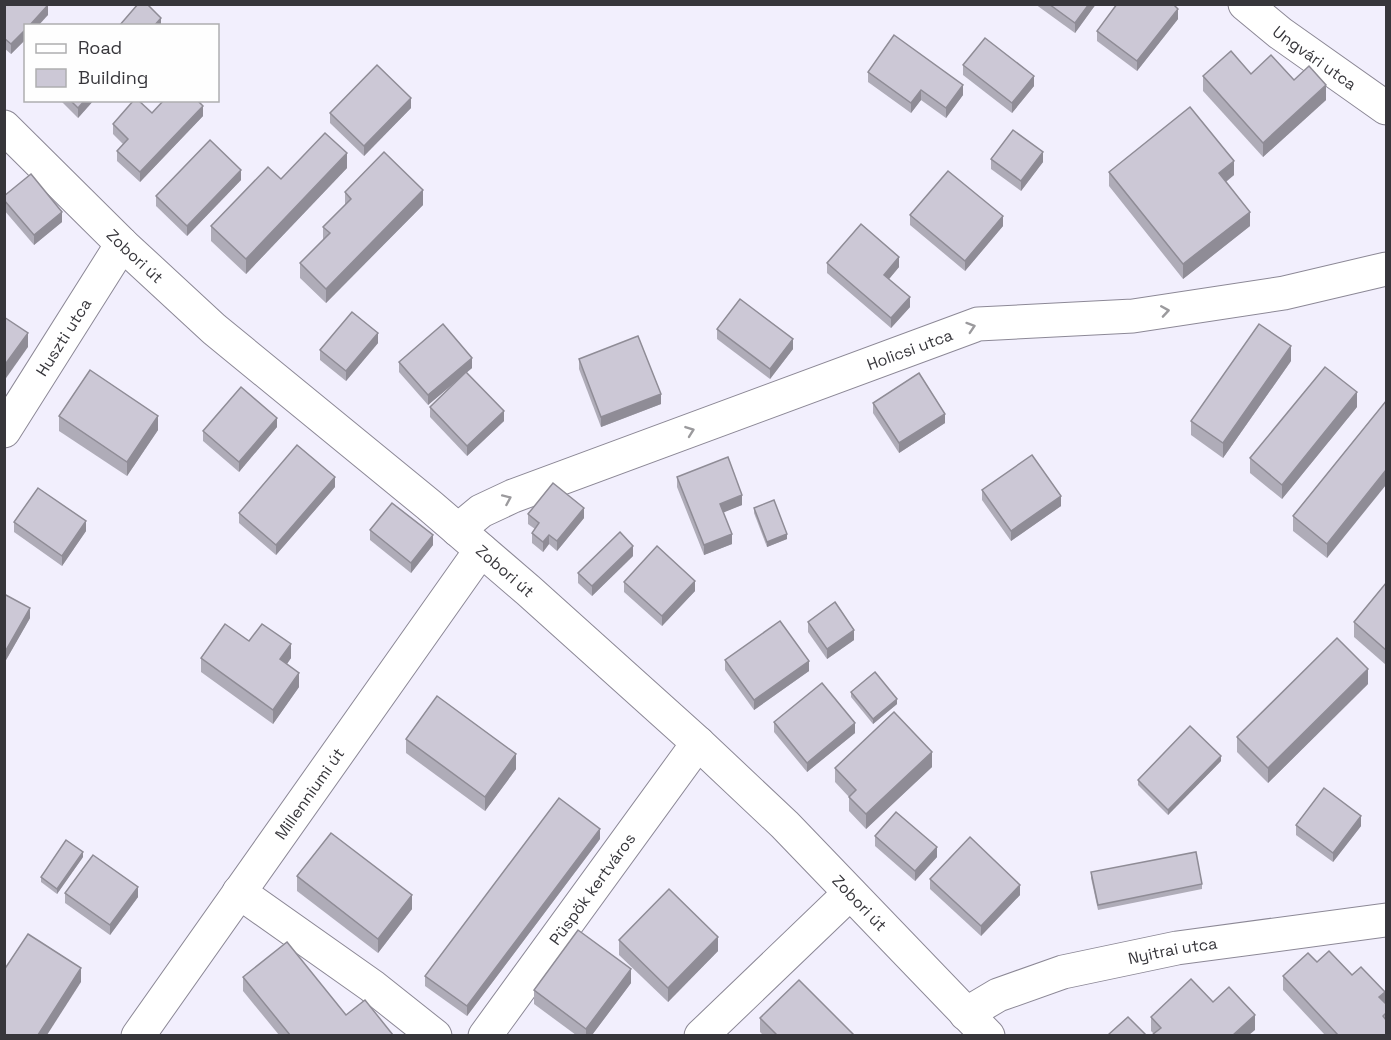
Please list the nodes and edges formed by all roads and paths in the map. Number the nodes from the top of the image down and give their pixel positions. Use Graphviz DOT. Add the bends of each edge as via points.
graph roads {
  1 [pos="1245,4"];
  2 [pos="1386,108"];
  3 [pos="4,127"];
  4 [pos="122,244"];
  5 [pos="1386,269"];
  6 [pos="4,431"];
  7 [pos="469,540"];
  8 [pos="698,743"];
  9 [pos="239,892"];
  10 [pos="849,893"];
  11 [pos="1386,920"];
  12 [pos="977,1025"];
  13 [pos="138,1035"];
  14 [pos="435,1035"];
  15 [pos="485,1035"];
  16 [pos="700,1035"];
  1 -- 2 [label="street, Ungvári utca"];
  3 -- 4 [label="street, Zobori út"];
  4 -- 6 [label="street, Huszti utca"];
  4 -- 7 [label="street, Zobori út" via="214,329"];
  7 -- 5 [label="street, Holicsi utca, one-way" via="481,511 513,496 978,324 1133,316 1284,292"];
  7 -- 8 [label="street, Zobori út"];
  7 -- 9 [label="street, Millenniumi út"];
  8 -- 10 [label="street, Zobori út" via="785,825"];
  8 -- 15 [label="street, Püspök kertváros"];
  9 -- 13 [label="street, Millenniumi út"];
  9 -- 14 [label="street"];
  10 -- 12 [label="street, Zobori út"];
  10 -- 16 [label="street"];
  11 -- 12 [label="street, Nyitrai utca" via="1177,948 1063,972 998,995"];
}
